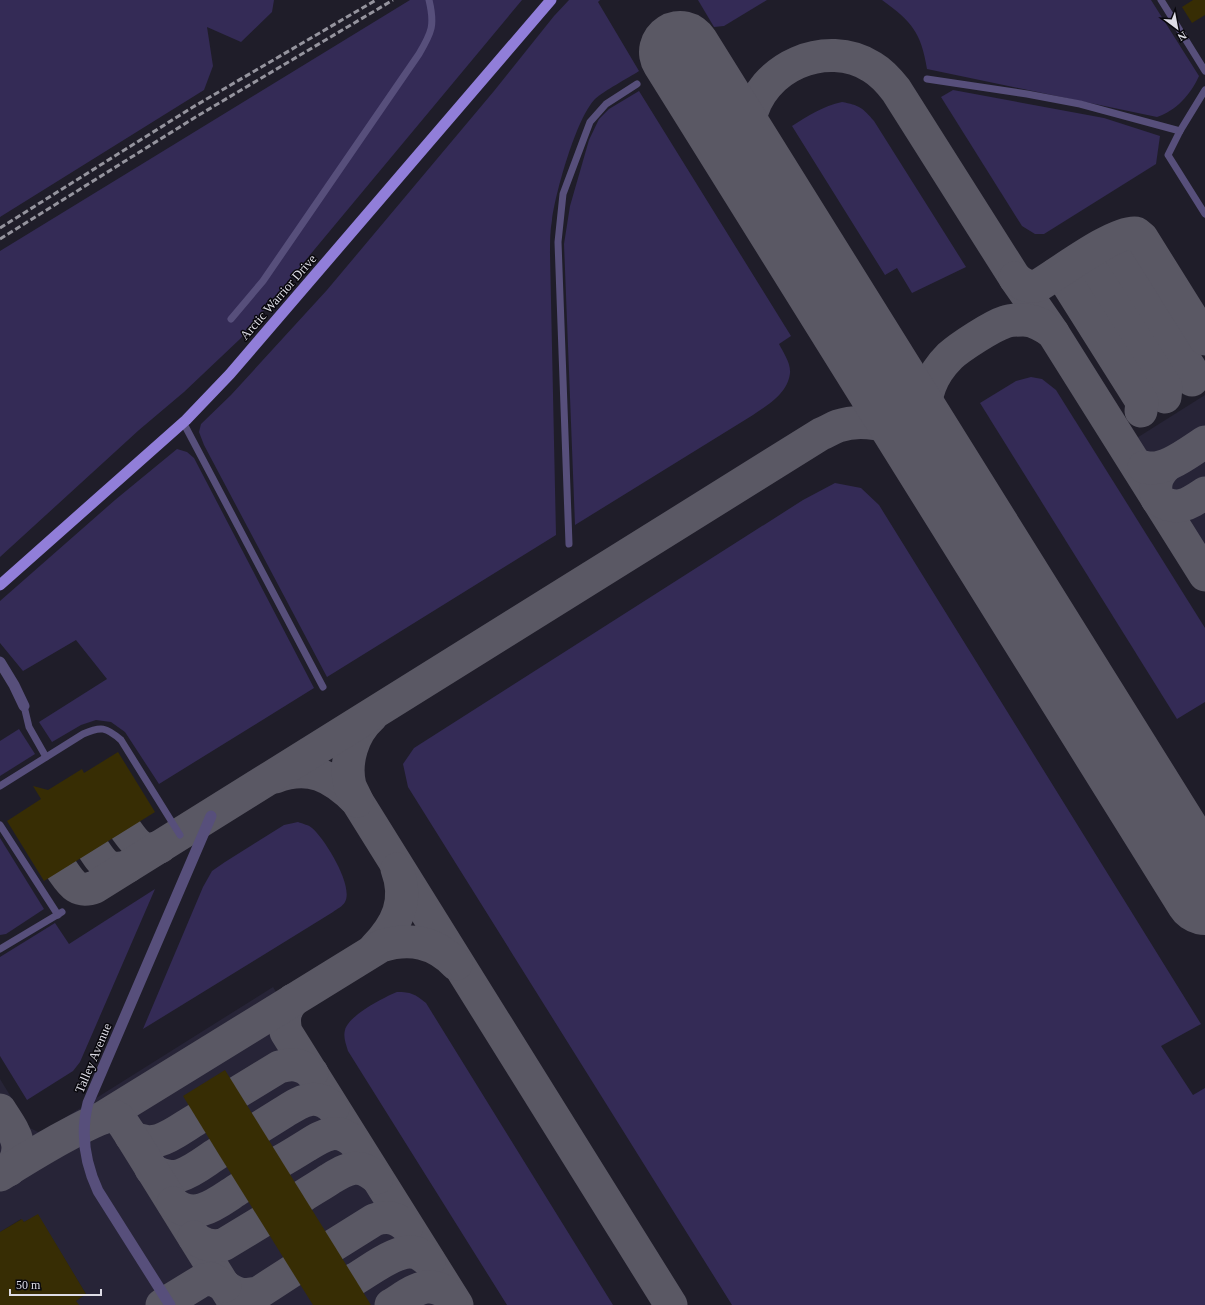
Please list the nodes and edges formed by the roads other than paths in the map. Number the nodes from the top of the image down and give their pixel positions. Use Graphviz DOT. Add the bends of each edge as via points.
graph roads {
  1 [pos="429,0"];
  2 [pos="551,0"];
  3 [pos="1161,0"];
  4 [pos="1205,70"];
  5 [pos="927,79"];
  6 [pos="637,84"];
  7 [pos="1205,90"];
  8 [pos="1180,131"];
  9 [pos="1205,214"];
  10 [pos="231,319"];
  11 [pos="183,422"];
  12 [pos="569,544"];
  13 [pos="0,585"];
  14 [pos="0,662"];
  15 [pos="323,687"];
  16 [pos="24,706"];
  17 [pos="46,757"];
  18 [pos="0,786"];
  19 [pos="211,816"];
  20 [pos="0,824"];
  21 [pos="180,835"];
  22 [pos="0,950"];
  23 [pos="170,1305"];
  1 -- 10 [label="lane" via="432,30 419,54 263,281"];
  2 -- 11 [label="main road, Arctic Warrior Drive" via="230,374"];
  3 -- 4 [label="lane"];
  5 -- 8 [label="lane" via="1080,104"];
  6 -- 12 [label="lane" via="606,104 590,122 563,194 558,242"];
  7 -- 8 [label="lane"];
  8 -- 9 [label="lane" via="1168,155"];
  11 -- 13 [label="main road, Arctic Warrior Drive"];
  11 -- 15 [label="lane"];
  14 -- 16 [label="street"];
  16 -- 17 [label="lane" via="29,727"];
  17 -- 18 [label="lane"];
  17 -- 21 [label="lane" via="97,728 110,730 121,740"];
  19 -- 23 [label="street, Talley Avenue" via="88,1103 84,1125 85,1153 98,1191"];
  20 -- 22 [label="lane" via="60,914"];
}
